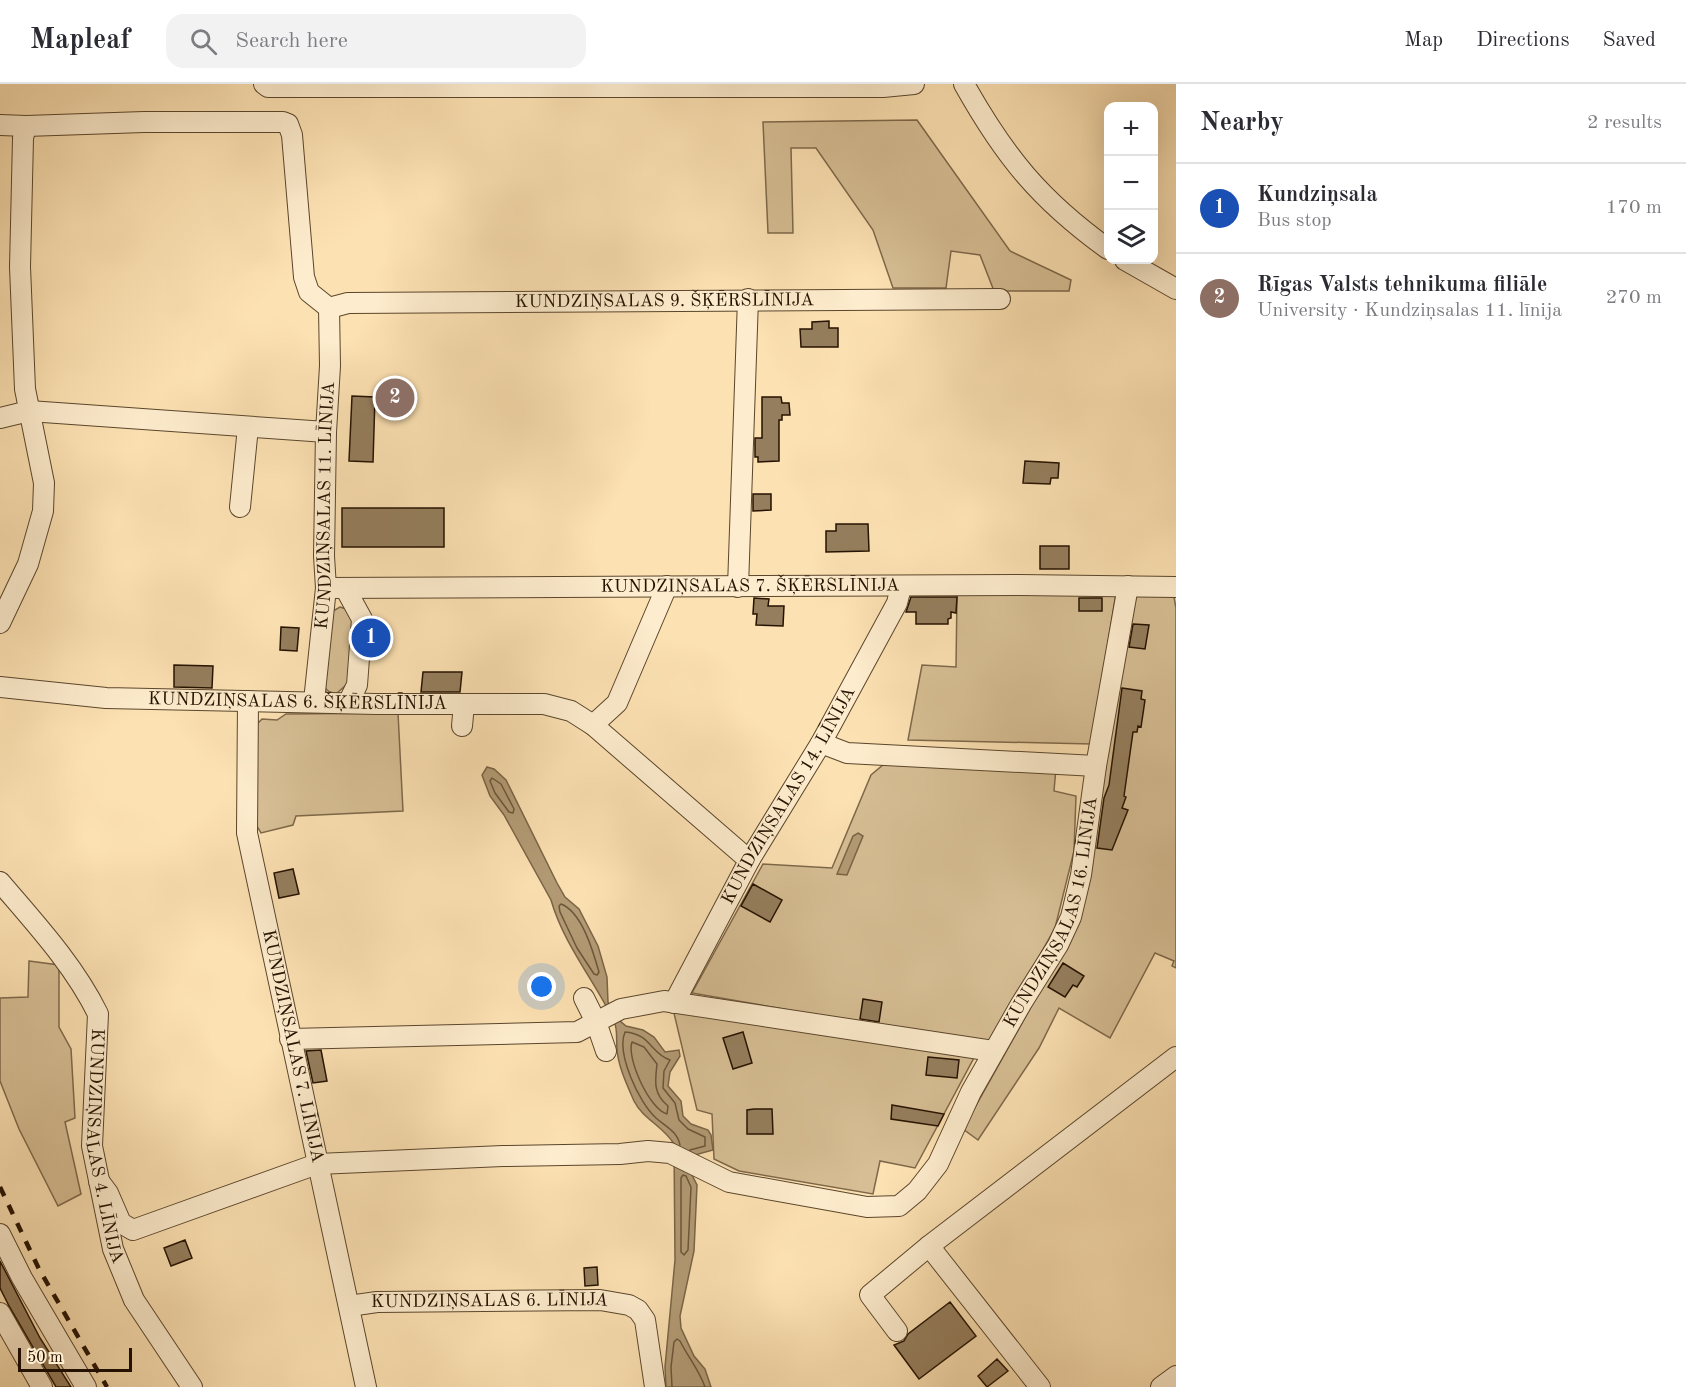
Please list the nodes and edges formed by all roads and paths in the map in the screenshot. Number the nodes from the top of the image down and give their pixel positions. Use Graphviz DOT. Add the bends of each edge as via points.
graph roads {
  1 [pos="264,84"];
  2 [pos="914,84"];
  3 [pos="964,84"];
  4 [pos="613,85"];
  5 [pos="0,125"];
  6 [pos="26,126"];
  7 [pos="1104,246"];
  8 [pos="1132,264"];
  9 [pos="1176,289"];
  10 [pos="1000,299"];
  11 [pos="748,300"];
  12 [pos="329,308"];
  13 [pos="29,411"];
  14 [pos="0,418"];
  15 [pos="248,427"];
  16 [pos="326,432"];
  17 [pos="240,507"];
  18 [pos="667,586"];
  19 [pos="1128,586"];
  20 [pos="738,587"];
  21 [pos="901,587"];
  22 [pos="1176,587"];
  23 [pos="336,588"];
  24 [pos="0,623"];
  25 [pos="0,687"];
  26 [pos="248,701"];
  27 [pos="314,701"];
  28 [pos="348,703"];
  29 [pos="464,704"];
  30 [pos="593,725"];
  31 [pos="462,726"];
  32 [pos="821,743"];
  33 [pos="1096,766"];
  34 [pos="750,859"];
  35 [pos="0,882"];
  36 [pos="584,998"];
  37 [pos="674,1003"];
  38 [pos="599,1021"];
  39 [pos="290,1039"];
  40 [pos="606,1051"];
  41 [pos="993,1052"];
  42 [pos="1176,1058"];
  43 [pos="317,1164"];
  44 [pos="99,1181"];
  45 [pos="0,1234"];
  46 [pos="929,1246"];
  47 [pos="349,1306"];
  48 [pos="0,1313"];
  49 [pos="897,1331"];
  50 [pos="1176,1376"];
  51 [pos="42,1387"];
  52 [pos="86,1387"];
  53 [pos="192,1387"];
  54 [pos="366,1387"];
  55 [pos="655,1387"];
  56 [pos="1040,1387"];
  57 [pos="1161,1387"];
  1 -- 4 [label="street"];
  2 -- 4 [label="street"];
  3 -- 7 [label="street" via="1021,172 1076,226"];
  5 -- 6 [label="street"];
  6 -- 12 [label="street" via="144,122 288,124 304,277 309,292"];
  6 -- 13 [label="street" via="22,138 20,267"];
  8 -- 9 [label="street"];
  10 -- 11 [label="street, KUNDZIŅSALAS 9. ŠĶĒRSLĪNIJA"];
  11 -- 12 [label="street, KUNDZIŅSALAS 9. ŠĶĒRSLĪNIJA" via="348,303"];
  11 -- 20 [label="street"];
  12 -- 16 [label="street, KUNDZIŅSALAS 11. LĪNIJA"];
  13 -- 14 [label="street"];
  13 -- 15 [label="street"];
  13 -- 24 [label="street" via="44,483 43,511 28,564"];
  15 -- 16 [label="street"];
  15 -- 17 [label="street"];
  16 -- 23 [label="street, KUNDZIŅSALAS 11. LĪNIJA" via="324,556"];
  18 -- 20 [label="street, KUNDZIŅSALAS 7. ŠĶĒRSLĪNIJA"];
  18 -- 23 [label="street, KUNDZIŅSALAS 7. ŠĶĒRSLĪNIJA"];
  18 -- 30 [label="street" via="617,703"];
  19 -- 21 [label="street, KUNDZIŅSALAS 7. ŠĶĒRSLĪNIJA"];
  19 -- 22 [label="street, KUNDZIŅSALAS 7. ŠĶĒRSLĪNIJA"];
  19 -- 33 [label="street, KUNDZIŅSALAS 16. LĪNIJA"];
  20 -- 21 [label="street, KUNDZIŅSALAS 7. ŠĶĒRSLĪNIJA"];
  21 -- 32 [label="street, KUNDZIŅSALAS 14. LĪNIJA" via="897,603"];
  23 -- 27 [label="street, KUNDZIŅSALAS 11. LĪNIJA"];
  23 -- 28 [label="street" via="362,619 357,685"];
  25 -- 26 [label="street, KUNDZIŅSALAS 6. ŠĶĒRSLĪNIJA" via="106,698"];
  26 -- 27 [label="street, KUNDZIŅSALAS 6. ŠĶĒRSLĪNIJA"];
  26 -- 39 [label="street, KUNDZIŅSALAS 7. LĪNIJA" via="247,833"];
  27 -- 28 [label="street, KUNDZIŅSALAS 6. ŠĶĒRSLĪNIJA"];
  28 -- 29 [label="street, KUNDZIŅSALAS 6. ŠĶĒRSLĪNIJA"];
  29 -- 30 [label="street, KUNDZIŅSALAS 6. ŠĶĒRSLĪNIJA" via="544,704 571,711"];
  29 -- 31 [label="street"];
  30 -- 34 [label="street, KUNDZIŅSALAS 6. ŠĶĒRSLĪNIJA"];
  32 -- 33 [label="street" via="847,753"];
  32 -- 34 [label="street, KUNDZIŅSALAS 14. LĪNIJA"];
  33 -- 41 [label="street, KUNDZIŅSALAS 16. LĪNIJA" via="1081,875 1071,917"];
  34 -- 37 [label="street, KUNDZIŅSALAS 14. LĪNIJA"];
  35 -- 44 [label="street, KUNDZIŅSALAS 4. LĪNIJA" via="52,943 90,996 98,1014 92,1146"];
  36 -- 38 [label="street"];
  37 -- 38 [label="street" via="664,1001 621,1010"];
  37 -- 41 [label="street"];
  38 -- 39 [label="street" via="577,1032"];
  38 -- 40 [label="street"];
  39 -- 43 [label="street, KUNDZIŅSALAS 7. LĪNIJA"];
  41 -- 43 [label="street, KUNDZIŅSALAS 16. LĪNIJA" via="938,1164 899,1206 867,1207 729,1182 670,1154 648,1151"];
  42 -- 46 [label="street"];
  43 -- 44 [label="street" via="133,1230 121,1223"];
  43 -- 47 [label="street, KUNDZIŅSALAS 7. LĪNIJA"];
  44 -- 53 [label="street, KUNDZIŅSALAS 4. LĪNIJA" via="113,1248 134,1300"];
  45 -- 52 [label="street"];
  46 -- 49 [label="street" via="870,1295"];
  46 -- 56 [label="street"];
  47 -- 54 [label="street, KUNDZIŅSALAS 7. LĪNIJA"];
  47 -- 55 [label="street, KUNDZIŅSALAS 6. LĪNIJA" via="377,1302 576,1300 629,1305 645,1320"];
  48 -- 51 [label="street"];
  50 -- 57 [label="street"];
}
